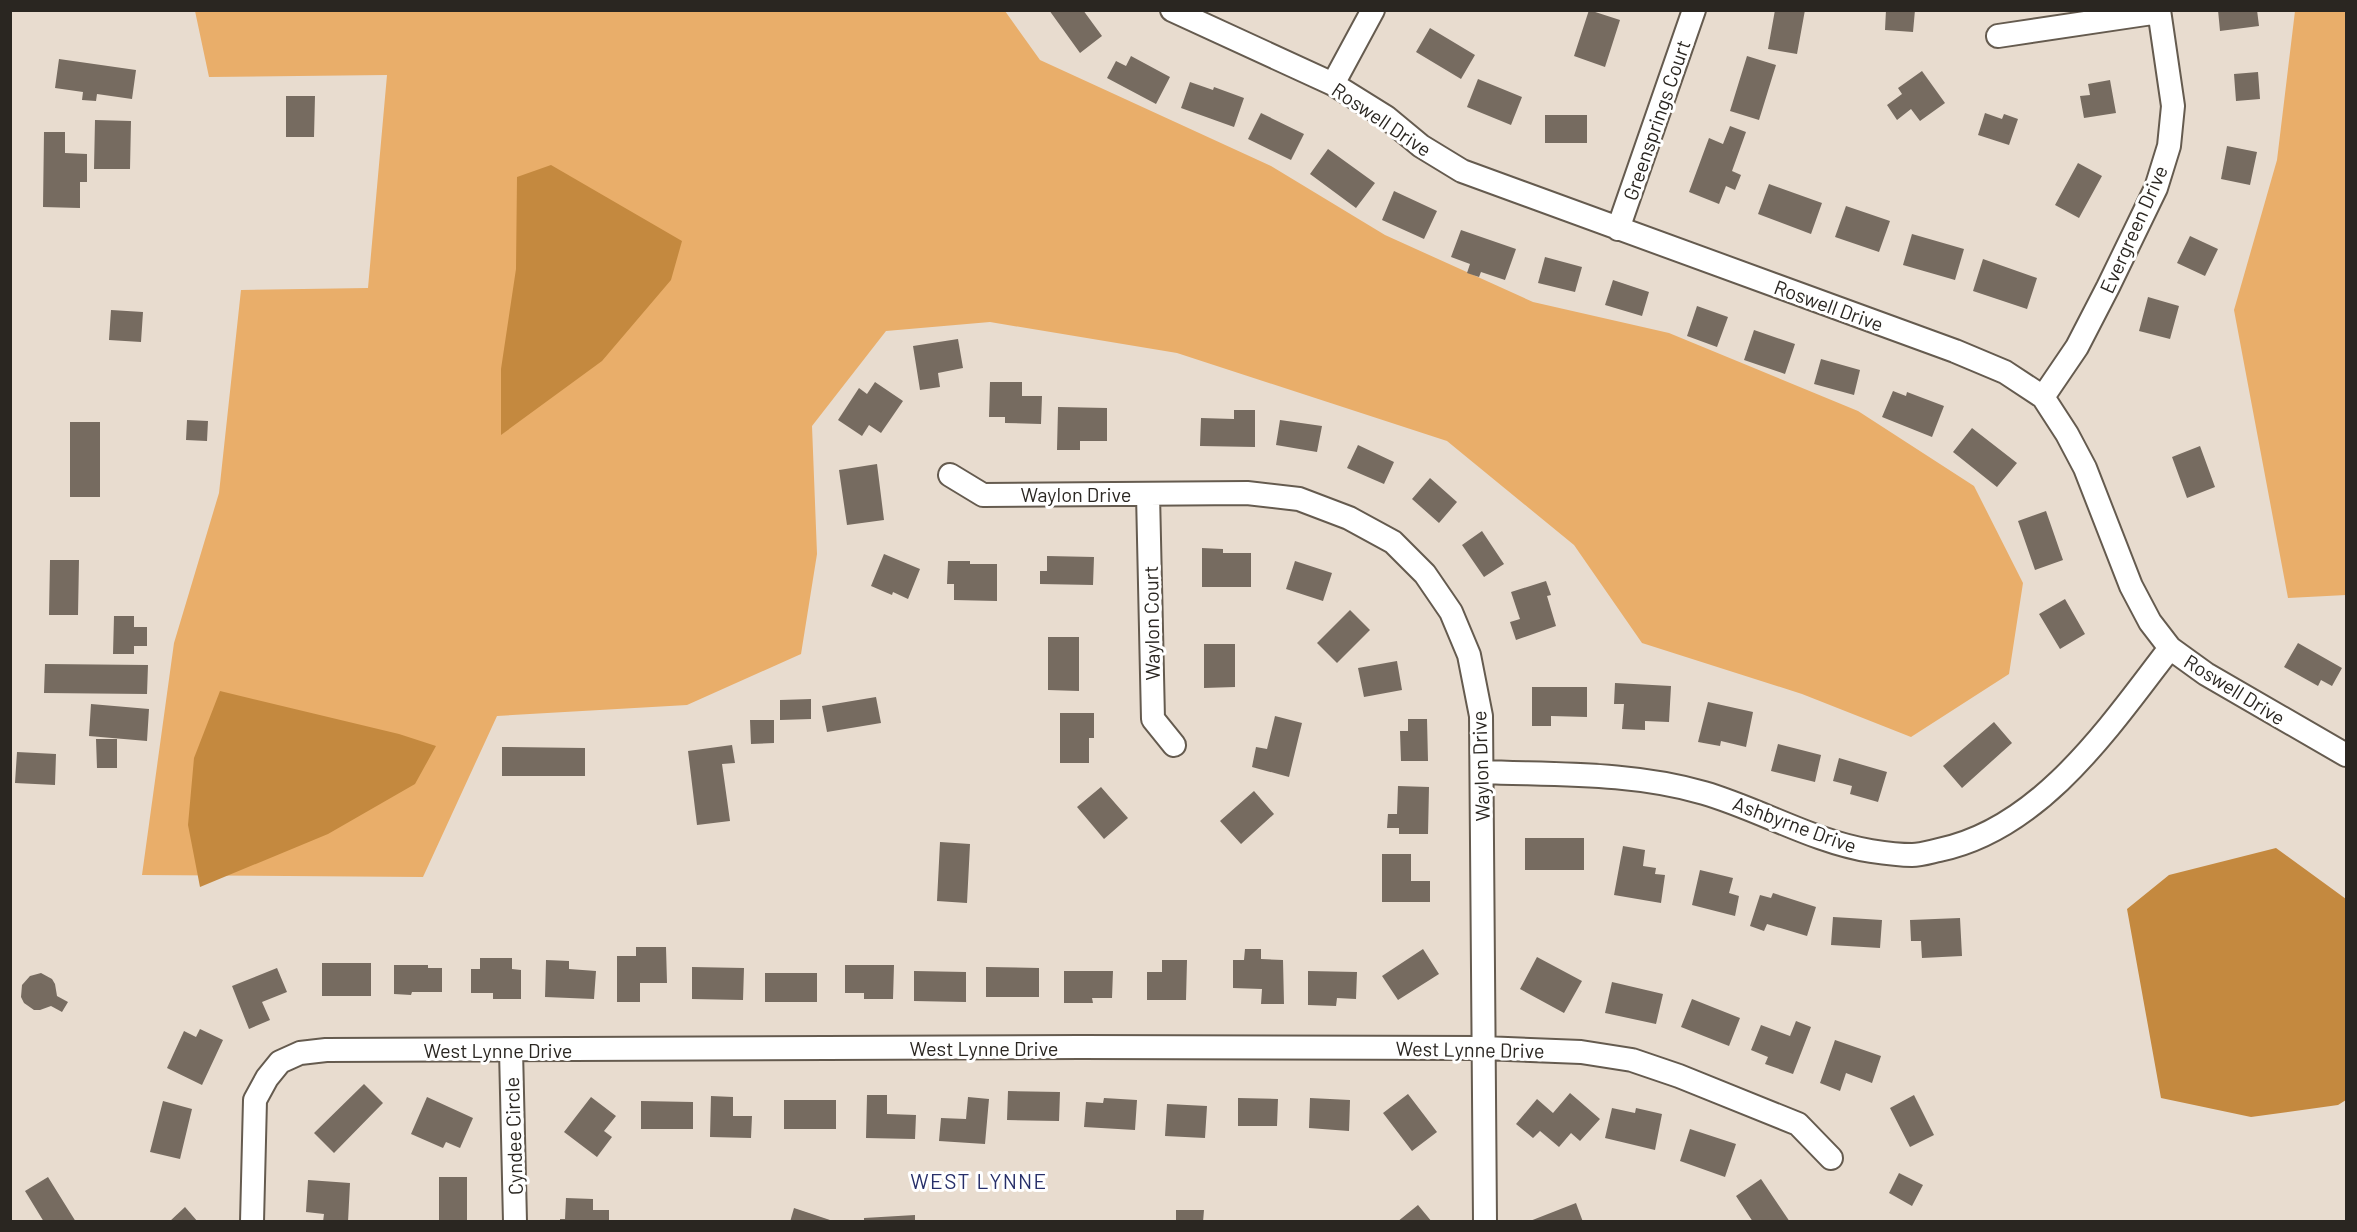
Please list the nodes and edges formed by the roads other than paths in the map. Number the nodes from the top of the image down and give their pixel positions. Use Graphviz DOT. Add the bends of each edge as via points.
graph roads {
  1 [pos="1172,10"];
  2 [pos="1373,10"];
  3 [pos="1694,10"];
  4 [pos="2159,11"];
  5 [pos="1998,36"];
  6 [pos="1333,84"];
  7 [pos="1618,229"];
  8 [pos="2043,397"];
  9 [pos="950,475"];
  10 [pos="1148,494"];
  11 [pos="2170,648"];
  12 [pos="1174,745"];
  13 [pos="2346,755"];
  14 [pos="1483,772"];
  15 [pos="1483,1048"];
  16 [pos="511,1050"];
  17 [pos="1831,1158"];
  18 [pos="252,1221"];
  19 [pos="515,1221"];
  20 [pos="1485,1221"];
  1 -- 6 [label="street, Roswell Drive"];
  2 -- 6 [label="street"];
  3 -- 7 [label="street, Greensprings Court"];
  4 -- 5 [label="street"];
  4 -- 8 [label="street, Evergreen Drive" via="2173,106 2163,166 2156,188 2077,347"];
  6 -- 7 [label="street, Roswell Drive" via="1462,171"];
  7 -- 8 [label="street, Roswell Drive" via="1955,351 2005,372"];
  8 -- 11 [label="street, Roswell Drive" via="2085,468 2131,586 2150,622"];
  9 -- 10 [label="street, Waylon Drive" via="983,495"];
  10 -- 12 [label="street, Waylon Court" via="1153,719"];
  10 -- 14 [label="street, Waylon Drive" via="1248,493 1299,499 1349,518 1393,542 1425,574 1451,612 1469,655 1481,716"];
  11 -- 13 [label="street, Roswell Drive" via="2206,674"];
  11 -- 14 [label="street, Ashbyrne Drive" via="2056,786 2002,825 1959,846 1914,855 1870,851 1734,802 1656,781"];
  14 -- 15 [label="street, Waylon Drive"];
  15 -- 16 [label="street, West Lynne Drive"];
  15 -- 17 [label="street, West Lynne Drive" via="1581,1052 1632,1060 1798,1124"];
  15 -- 20 [label="street, Waylon Drive"];
  16 -- 18 [label="street, West Lynne Drive" via="326,1050 300,1053 279,1062 255,1100"];
  16 -- 19 [label="street, Cyndee Circle"];
}
